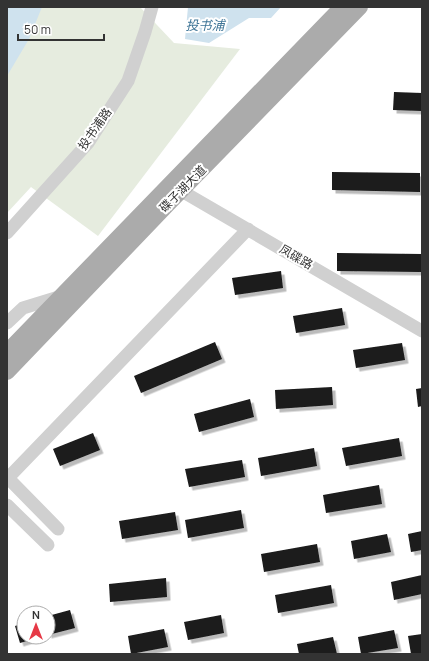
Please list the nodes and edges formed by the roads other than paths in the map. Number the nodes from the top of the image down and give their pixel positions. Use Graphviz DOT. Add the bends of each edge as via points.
graph roads {
  1 [pos="152,7"];
  2 [pos="342,7"];
  3 [pos="360,7"];
  4 [pos="176,188"];
  5 [pos="248,229"];
  6 [pos="7,233"];
  7 [pos="62,296"];
  8 [pos="7,323"];
  9 [pos="422,330"];
  10 [pos="7,352"];
  11 [pos="7,372"];
  12 [pos="7,478"];
  13 [pos="7,505"];
  14 [pos="58,529"];
  15 [pos="48,545"];
  1 -- 6 [label="street, 投书浦路" via="128,81 120,94 88,143"];
  2 -- 4 [label="main road, 碟子湖大道"];
  3 -- 4 [label="main road, 碟子湖大道"];
  4 -- 5 [label="street, 凤碟路"];
  4 -- 7 [label="main road, 碟子湖大道"];
  4 -- 11 [label="main road, 碟子湖大道"];
  5 -- 9 [label="street, 凤碟路"];
  5 -- 12 [label="street"];
  7 -- 8 [label="street" via="23,308"];
  7 -- 10 [label="main road, 碟子湖大道"];
  12 -- 14 [label="street"];
  13 -- 15 [label="street"];
}
